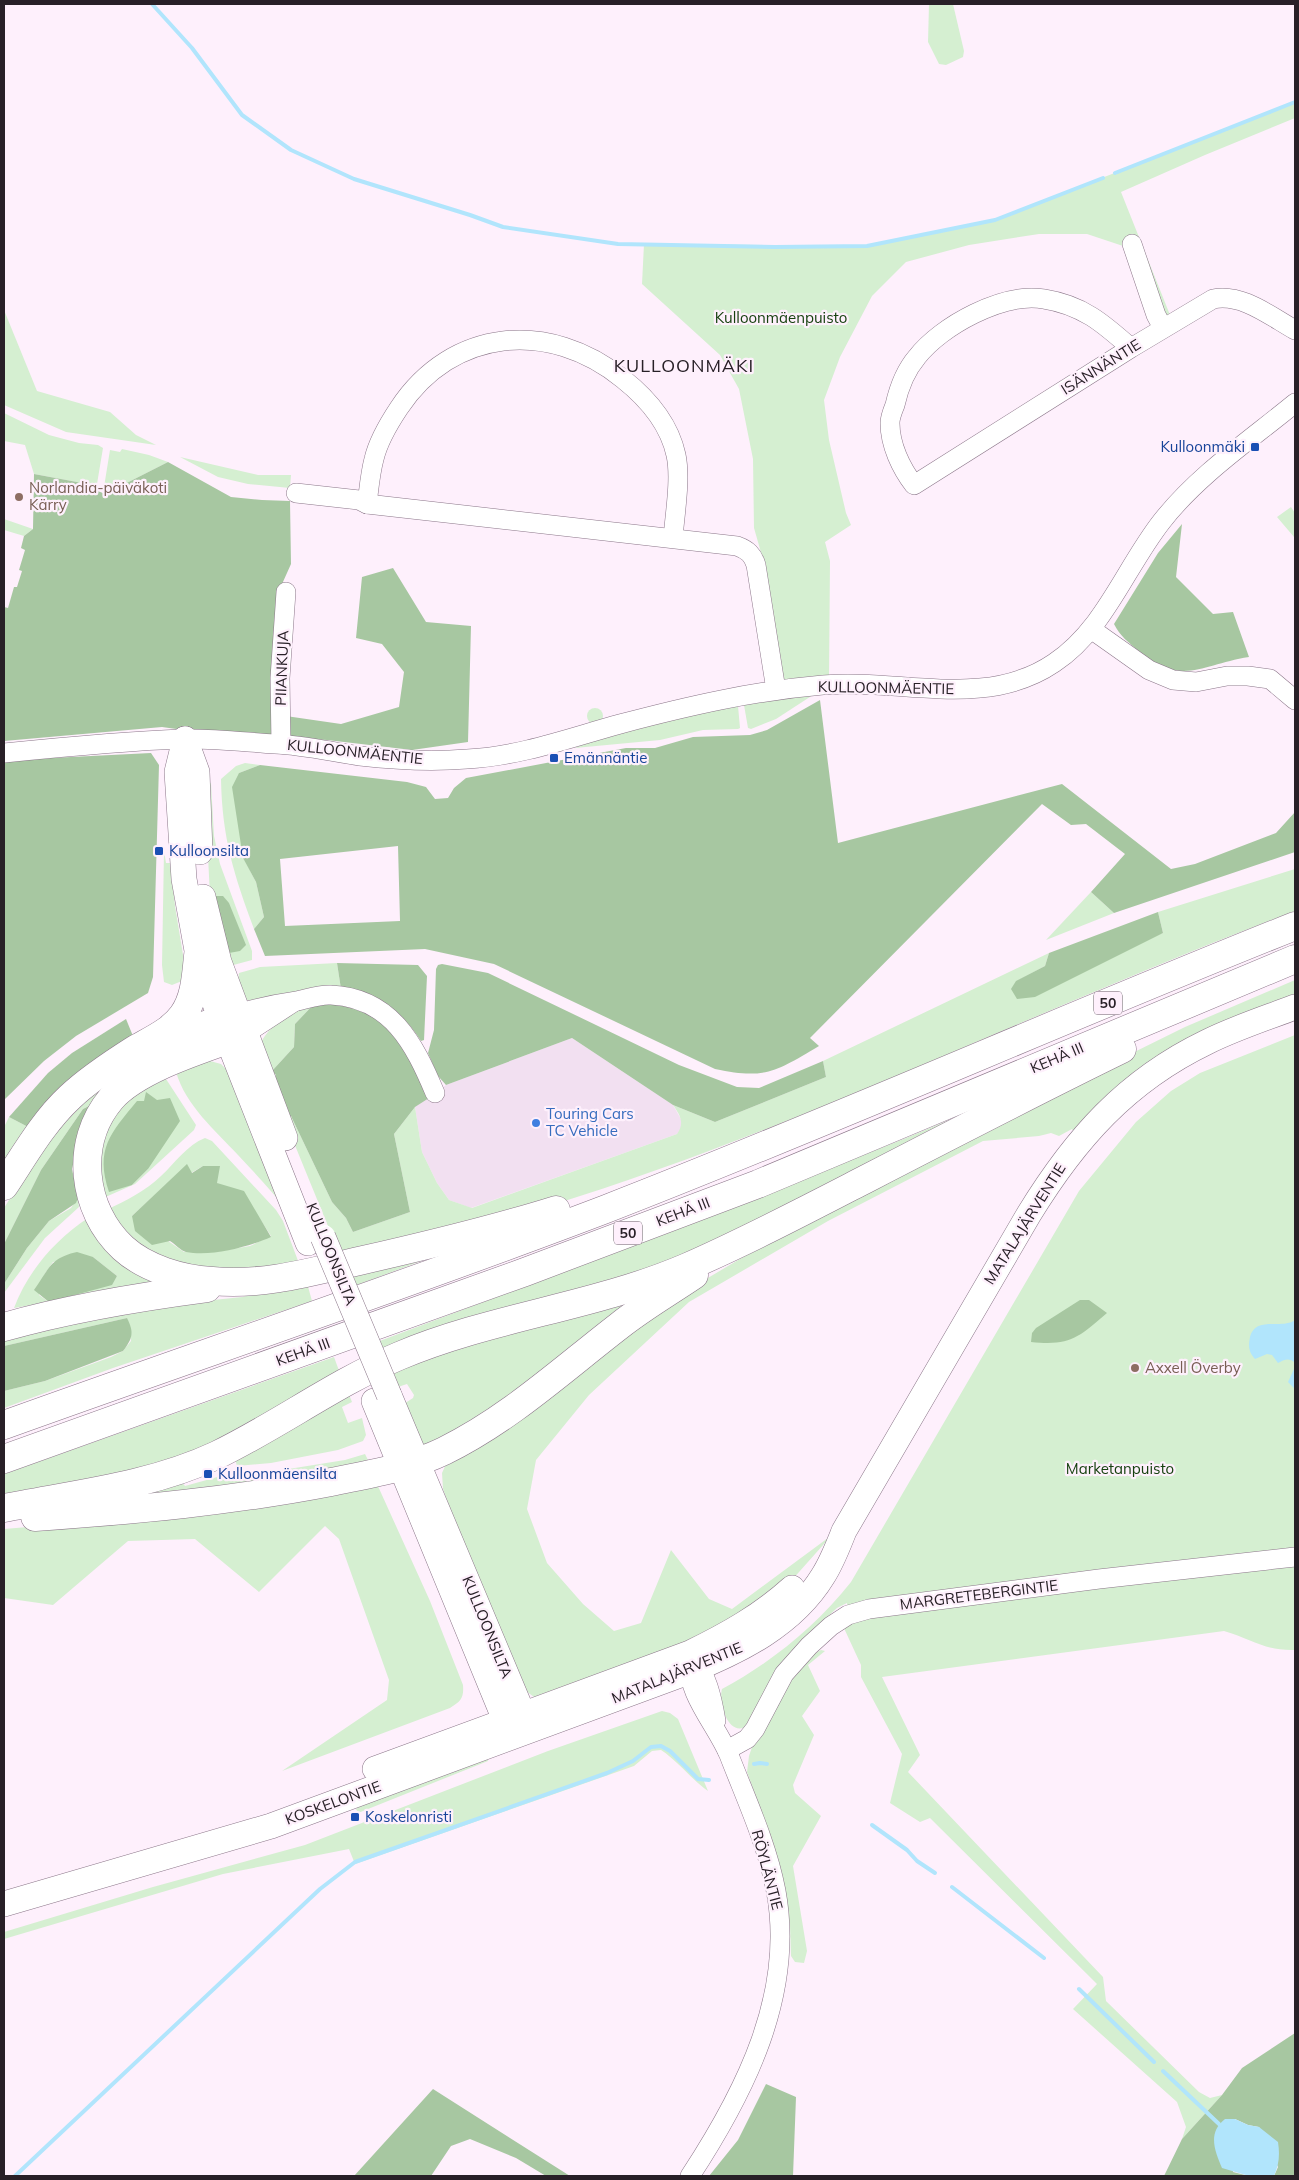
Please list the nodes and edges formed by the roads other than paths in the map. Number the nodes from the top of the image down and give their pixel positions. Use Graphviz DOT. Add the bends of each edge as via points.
graph roads {
  1 [pos="1132,244"];
  2 [pos="1163,328"];
  3 [pos="1295,330"];
  4 [pos="1131,348"];
  5 [pos="1295,403"];
  6 [pos="296,493"];
  7 [pos="367,504"];
  8 [pos="673,538"];
  9 [pos="286,592"];
  10 [pos="1091,629"];
  11 [pos="776,690"];
  12 [pos="1295,700"];
  13 [pos="185,739"];
  14 [pos="281,744"];
  15 [pos="4,753"];
  16 [pos="1295,926"];
  17 [pos="198,956"];
  18 [pos="1295,959"];
  19 [pos="1242,980"];
  20 [pos="1295,1007"];
  21 [pos="232,1027"];
  22 [pos="132,1052"];
  23 [pos="435,1093"];
  24 [pos="676,1181"];
  25 [pos="4,1186"];
  26 [pos="788,1219"];
  27 [pos="254,1282"];
  28 [pos="4,1327"];
  29 [pos="4,1425"];
  30 [pos="4,1459"];
  31 [pos="409,1463"];
  32 [pos="4,1508"];
  33 [pos="4,1520"];
  34 [pos="1295,1557"];
  35 [pos="693,1664"];
  36 [pos="516,1722"];
  37 [pos="727,1750"];
  38 [pos="4,1904"];
  39 [pos="690,2176"];
  1 -- 2 [label="street"];
  2 -- 3 [label="street, ISÄNNÄNTIE" via="1213,299 1225,296 1237,299"];
  2 -- 4 [label="street, ISÄNNÄNTIE"];
  4 -- 4 [label="street, ISÄNNÄNTIE" via="1086,311 1042,298 992,306 957,323 925,348 900,384 890,422 904,471 914,486"];
  5 -- 10 [label="street, KULLOONMÄENTIE" via="1185,494 1148,540"];
  6 -- 7 [label="street" via="359,500"];
  7 -- 8 [label="street"];
  7 -- 8 [label="street" via="374,458 390,422 408,395 430,372 457,354 487,344 527,339 558,344 586,355 610,368 652,405 668,432 676,455"];
  8 -- 11 [label="street" via="738,546 751,554 756,565"];
  9 -- 14 [label="street, PIIANKUJA" via="280,678"];
  10 -- 11 [label="street, KULLOONMÄENTIE" via="1055,663 1012,682 952,690 842,684"];
  10 -- 12 [label="street" via="1149,670 1173,680 1196,682 1227,676 1270,679"];
  11 -- 14 [label="street, KULLOONMÄENTIE" via="718,698 556,744 500,756 426,760 364,756"];
  13 -- 14 [label="street, KULLOONMÄENTIE"];
  13 -- 15 [label="street, KULLOONMÄENTIE"];
  13 -- 17 [label="main road, KULLOONSILTA" via="177,772 184,879"];
  13 -- 21 [label="main road, KULLOONSILTA" via="197,772 201,889"];
  16 -- 24 [label="highway, KEHÄ III / 50"];
  17 -- 21 [label="main road, KULLOONSILTA"];
  17 -- 22 [label="highway" via="192,993 183,1015 171,1028"];
  18 -- 19 [label="highway, KEHÄ III / 50"];
  19 -- 26 [label="highway" via="1199,1011"];
  19 -- 30 [label="highway, KEHÄ III / 50" via="749,1187 516,1276"];
  20 -- 35 [label="main road, MATALAJÄRVENTIE" via="1182,1055 1136,1086 1079,1140 1029,1214 844,1531 796,1585 769,1609 727,1635"];
  21 -- 22 [label="highway"];
  21 -- 23 [label="street" via="266,1005 329,994 360,1001 383,1012 399,1026 422,1062"];
  21 -- 27 [label="highway" via="190,1054 142,1076 111,1099 92,1132 87,1165 89,1185 100,1220 123,1248 139,1260 164,1271 212,1282"];
  21 -- 31 [label="main road, KULLOONSILTA" via="315,1240"];
  22 -- 25 [label="highway" via="68,1099 36,1138"];
  24 -- 27 [label="highway" via="633,1185 433,1244"];
  24 -- 29 [label="highway, KEHÄ III / 50" via="468,1260"];
  26 -- 31 [label="highway" via="621,1324 491,1425 443,1451"];
  26 -- 32 [label="highway" via="684,1268 605,1297 455,1335 400,1356 329,1391 217,1455 178,1470 141,1481"];
  27 -- 28 [label="highway" via="121,1299"];
  31 -- 33 [label="highway" via="295,1489 231,1499"];
  31 -- 36 [label="main road, KULLOONSILTA"];
  34 -- 37 [label="street, MARGRETEBERGINTIE" via="1098,1579 869,1609 848,1615 826,1631 784,1674 755,1729 747,1739"];
  35 -- 36 [label="main road, MATALAJÄRVENTIE"];
  35 -- 37 [label="street, RÖYLÄNTIE" via="695,1691"];
  36 -- 38 [label="main road, KOSKELONTIE" via="196,1838 143,1862"];
  37 -- 39 [label="street, RÖYLÄNTIE" via="760,1836 775,1889 781,1943 776,1985 760,2042 740,2088"];
}
